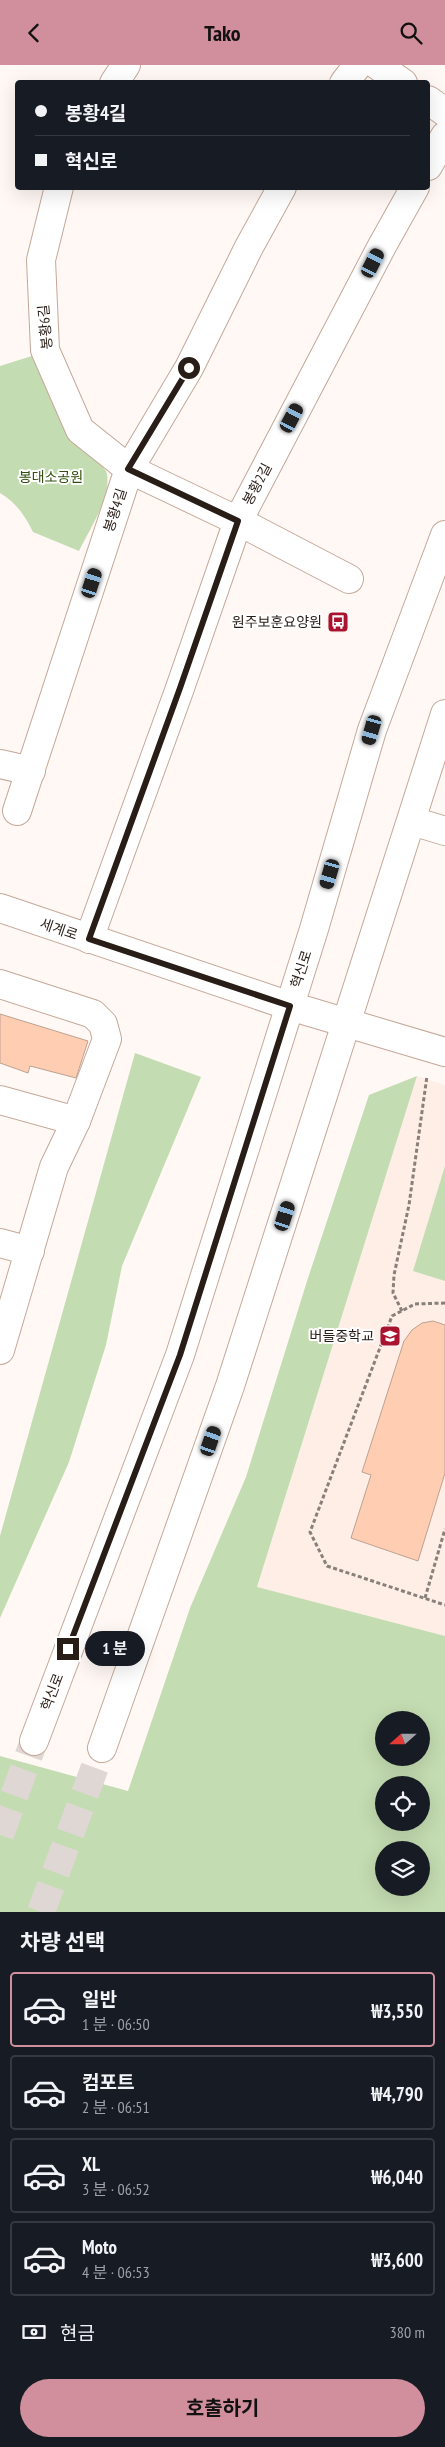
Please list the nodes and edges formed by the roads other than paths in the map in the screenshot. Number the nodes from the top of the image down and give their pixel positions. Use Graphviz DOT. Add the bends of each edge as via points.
graph roads {
  1 [pos="126,65"];
  2 [pos="358,65"];
  3 [pos="377,65"];
  4 [pos="116,80"];
  5 [pos="346,80"];
  6 [pos="399,80"];
  7 [pos="430,101"];
  8 [pos="445,112"];
  9 [pos="445,136"];
  10 [pos="430,162"];
  11 [pos="58,190"];
  12 [pos="280,190"];
  13 [pos="413,190"];
  14 [pos="128,469"];
  15 [pos="238,521"];
  16 [pos="445,535"];
  17 [pos="349,579"];
  18 [pos="445,714"];
  19 [pos="0,764"];
  20 [pos="31,771"];
  21 [pos="17,811"];
  22 [pos="412,821"];
  23 [pos="445,831"];
  24 [pos="0,908"];
  25 [pos="89,939"];
  26 [pos="0,984"];
  27 [pos="290,1006"];
  28 [pos="347,1024"];
  29 [pos="438,1050"];
  30 [pos="0,1100"];
  31 [pos="76,1121"];
  32 [pos="0,1243"];
  33 [pos="30,1251"];
  34 [pos="0,1350"];
  35 [pos="34,1741"];
  36 [pos="102,1748"];
  1 -- 4 [label="street"];
  2 -- 5 [label="street"];
  3 -- 6 [label="street"];
  7 -- 8 [label="street"];
  9 -- 10 [label="street"];
  11 -- 14 [label="street, 봉황6길" via="41,260 45,350 80,429"];
  12 -- 14 [label="street, 봉황4길" via="189,368"];
  13 -- 15 [label="street, 봉황2길"];
  14 -- 15 [label="street, 봉황6길"];
  14 -- 20 [label="street, 봉황4길"];
  15 -- 17 [label="street, 봉황6길"];
  15 -- 25 [label="street, 봉황2길"];
  16 -- 27 [label="street, 혁신로" via="372,730"];
  18 -- 22 [label="street"];
  19 -- 20 [label="street"];
  20 -- 21 [label="street, 봉황4길"];
  22 -- 23 [label="street"];
  22 -- 28 [label="street"];
  24 -- 25 [label="street, 세계로"];
  25 -- 27 [label="street, 세계로"];
  26 -- 31 [label="street" via="93,1014 103,1024 107,1039"];
  27 -- 28 [label="street, 세계로"];
  27 -- 35 [label="street, 혁신로" via="180,1355"];
  28 -- 29 [label="street"];
  28 -- 36 [label="street" via="230,1386"];
  30 -- 31 [label="street"];
  31 -- 33 [label="street" via="54,1167"];
  32 -- 33 [label="street"];
  33 -- 34 [label="street"];
}
